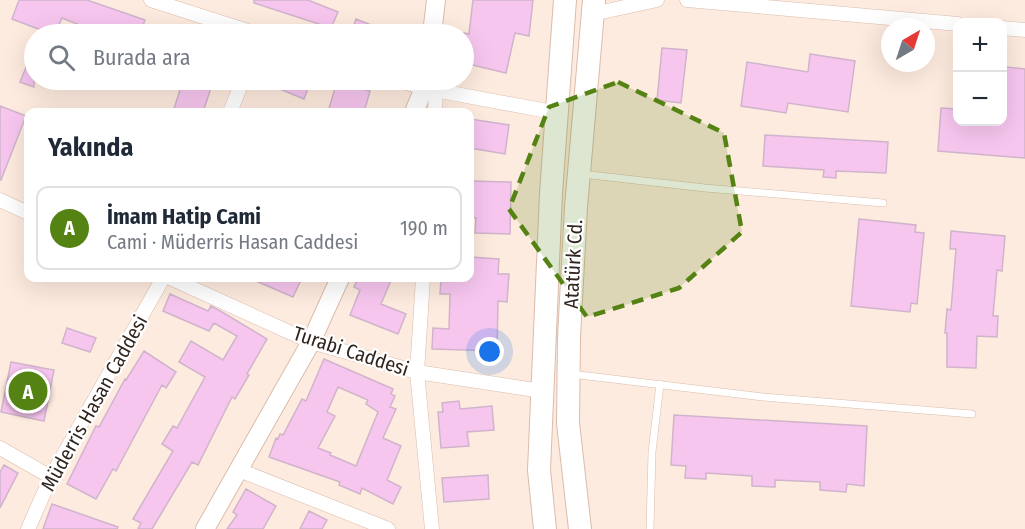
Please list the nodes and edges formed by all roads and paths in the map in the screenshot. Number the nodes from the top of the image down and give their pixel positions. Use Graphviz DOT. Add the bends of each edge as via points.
graph roads {
  1 [pos="151,0"];
  2 [pos="436,0"];
  3 [pos="565,0"];
  4 [pos="657,0"];
  5 [pos="687,0"];
  6 [pos="850,0"];
  7 [pos="594,7"];
  8 [pos="849,14"];
  9 [pos="226,24"];
  10 [pos="433,24"];
  11 [pos="953,24"];
  12 [pos="1007,28"];
  13 [pos="1025,30"];
  14 [pos="239,90"];
  15 [pos="427,90"];
  16 [pos="430,90"];
  17 [pos="448,90"];
  18 [pos="232,108"];
  19 [pos="416,108"];
  20 [pos="434,108"];
  21 [pos="558,113"];
  22 [pos="579,173"];
  23 [pos="0,200"];
  24 [pos="883,203"];
  25 [pos="24,211"];
  26 [pos="161,282"];
  27 [pos="179,282"];
  28 [pos="338,282"];
  29 [pos="423,282"];
  30 [pos="311,342"];
  31 [pos="417,372"];
  32 [pos="568,374"];
  33 [pos="660,384"];
  34 [pos="542,391"];
  35 [pos="972,414"];
  36 [pos="0,448"];
  37 [pos="239,470"];
  38 [pos="51,477"];
  39 [pos="28,529"];
  40 [pos="205,529"];
  41 [pos="388,529"];
  42 [pos="432,529"];
  43 [pos="545,529"];
  44 [pos="579,529"];
  45 [pos="650,529"];
  1 -- 9 [label="street"];
  2 -- 10 [label="street"];
  3 -- 21 [label="main road, Atatürk Cd."];
  4 -- 7 [label="street"];
  5 -- 8 [label="street"];
  6 -- 8 [label="street"];
  7 -- 22 [label="main road, Atatürk Cd."];
  8 -- 11 [label="street"];
  12 -- 13 [label="street"];
  14 -- 18 [label="street"];
  15 -- 19 [label="street"];
  16 -- 20 [label="street"];
  17 -- 21 [label="street"];
  21 -- 34 [label="main road, Atatürk Cd."];
  22 -- 24 [label="lane"];
  22 -- 32 [label="main road, Atatürk Cd."];
  23 -- 25 [label="street"];
  26 -- 38 [label="street, Müderris Hasan Caddesi"];
  27 -- 30 [label="street, Turabi Caddesi"];
  28 -- 30 [label="street"];
  29 -- 31 [label="street"];
  30 -- 31 [label="street, Turabi Caddesi"];
  30 -- 37 [label="street"];
  31 -- 34 [label="street, Turabi Caddesi"];
  31 -- 42 [label="street"];
  32 -- 33 [label="lane"];
  32 -- 44 [label="main road, Atatürk Cd." via="568,423"];
  33 -- 35 [label="lane" via="763,397"];
  33 -- 45 [label="lane" via="652,452"];
  34 -- 43 [label="main road, Atatürk Cd." via="539,470"];
  36 -- 38 [label="street"];
  37 -- 40 [label="street"];
  37 -- 41 [label="street"];
  38 -- 39 [label="street, Müderris Hasan Caddesi"];
}
